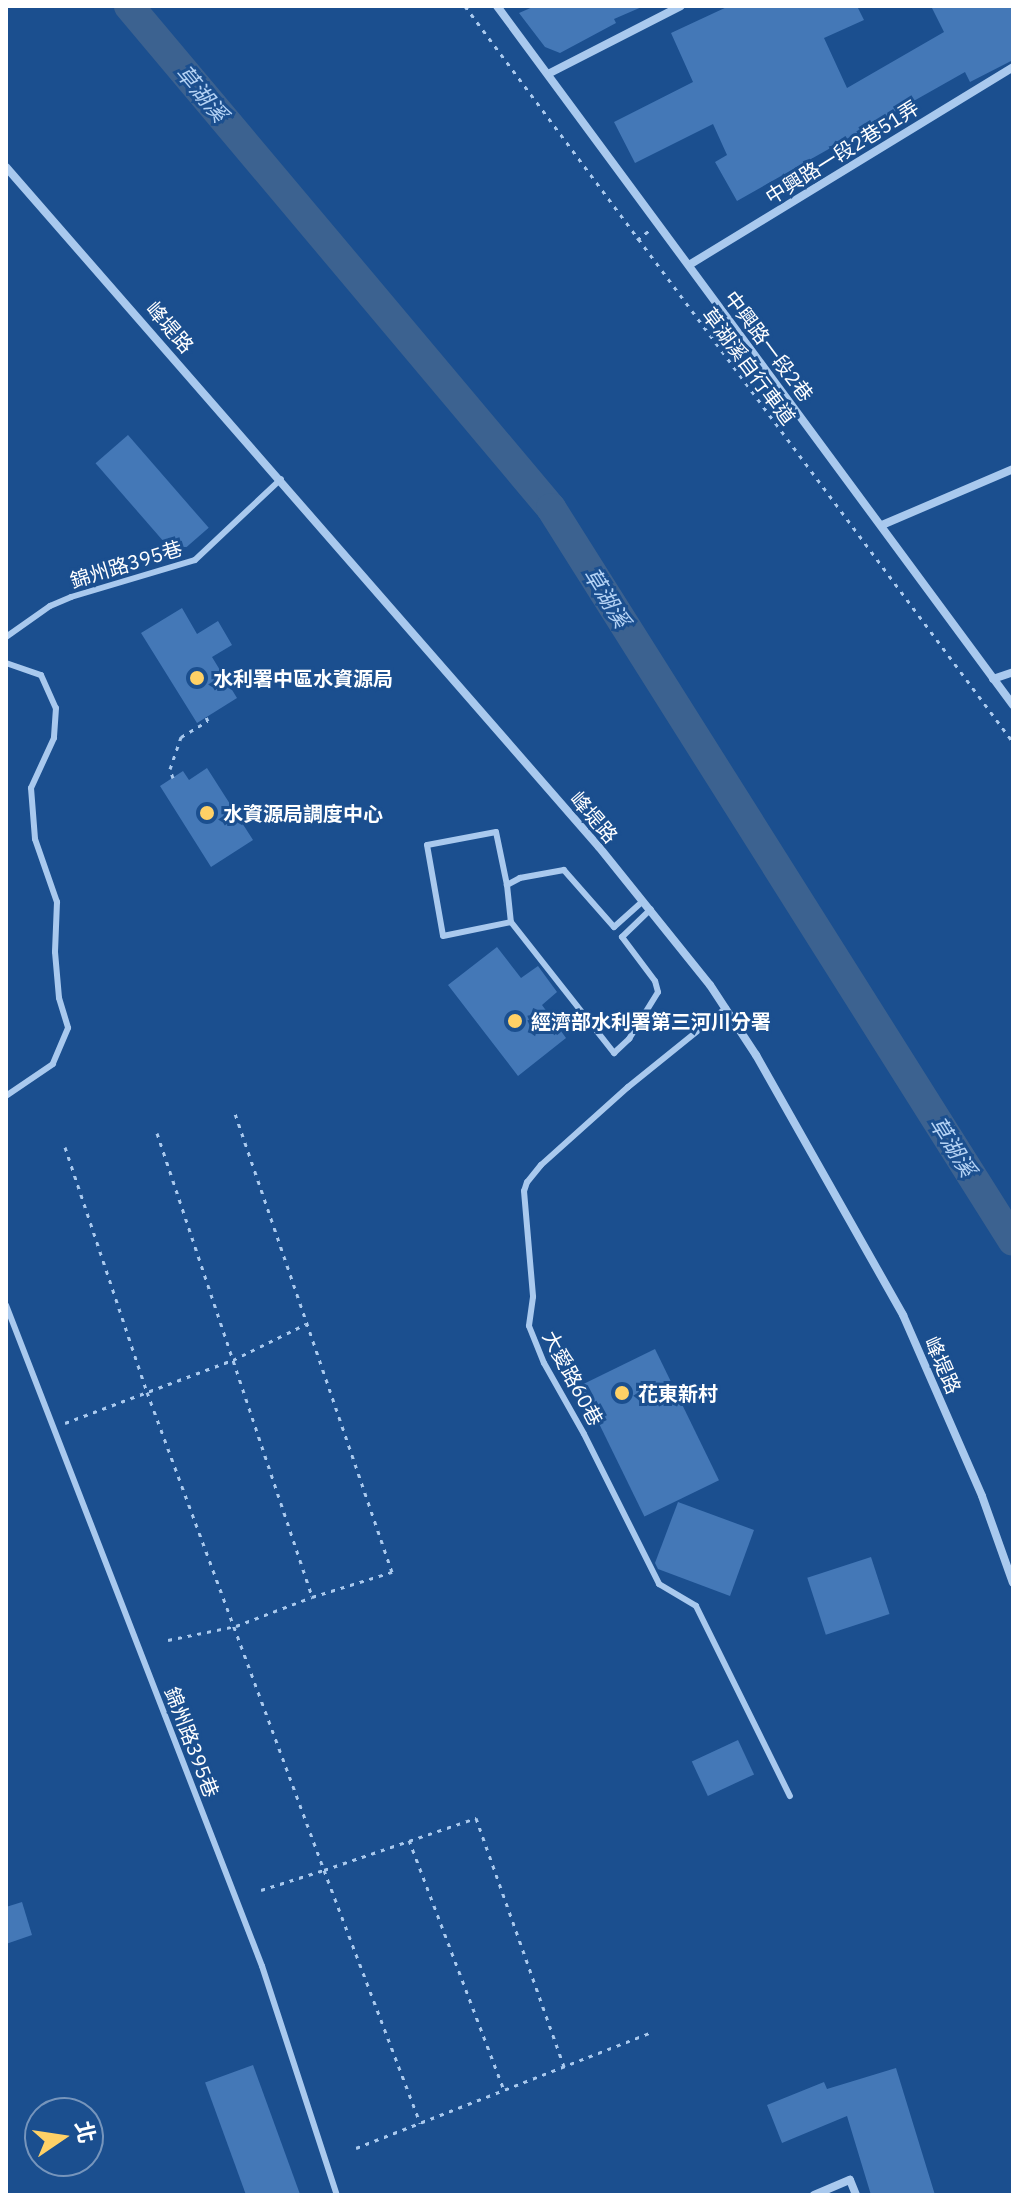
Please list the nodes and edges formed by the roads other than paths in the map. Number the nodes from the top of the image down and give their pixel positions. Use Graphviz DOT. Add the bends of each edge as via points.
graph roads {
  1 [pos="497,6"];
  2 [pos="681,6"];
  3 [pos="1013,67"];
  4 [pos="548,74"];
  5 [pos="6,167"];
  6 [pos="689,265"];
  7 [pos="1013,469"];
  8 [pos="281,479"];
  9 [pos="882,525"];
  10 [pos="6,637"];
  11 [pos="6,663"];
  12 [pos="1013,672"];
  13 [pos="993,679"];
  14 [pos="1013,705"];
  15 [pos="507,885"];
  16 [pos="643,901"];
  17 [pos="651,909"];
  18 [pos="511,922"];
  19 [pos="726,1008"];
  20 [pos="6,1096"];
  21 [pos="6,1305"];
  22 [pos="1013,1583"];
  23 [pos="790,1796"];
  24 [pos="337,2195"];
  25 [pos="814,2195"];
  26 [pos="856,2195"];
  1 -- 4 [label="street, 中興路一段2巷"];
  2 -- 4 [label="street"];
  3 -- 6 [label="street, 中興路一段2巷51弄"];
  4 -- 6 [label="street, 中興路一段2巷"];
  5 -- 8 [label="street, 峰堤路"];
  6 -- 9 [label="street, 中興路一段2巷"];
  7 -- 9 [label="street"];
  8 -- 10 [label="lane, 錦州路395巷" via="195,560 71,597"];
  8 -- 16 [label="street, 峰堤路"];
  9 -- 13 [label="street, 中興路一段2巷"];
  11 -- 20 [label="lane" via="41,675 56,708 54,738 31,788 35,839 57,902 56,968 68,1028 53,1064"];
  12 -- 13 [label="street"];
  13 -- 14 [label="street, 中興路一段2巷"];
  15 -- 16 [label="lane" via="564,870 614,927"];
  15 -- 18 [label="lane"];
  15 -- 18 [label="lane" via="496,832 427,845 443,936"];
  16 -- 17 [label="street, 峰堤路"];
  17 -- 18 [label="lane" via="622,937 658,992 614,1053"];
  17 -- 19 [label="street, 峰堤路"];
  19 -- 22 [label="street, 峰堤路" via="903,1315 982,1496"];
  19 -- 23 [label="lane, 大愛路60巷" via="628,1087 527,1182 533,1297 529,1326 659,1584 696,1606"];
  21 -- 24 [label="lane, 錦州路395巷" via="262,1966"];
  25 -- 26 [label="street" via="850,2180"];
}
